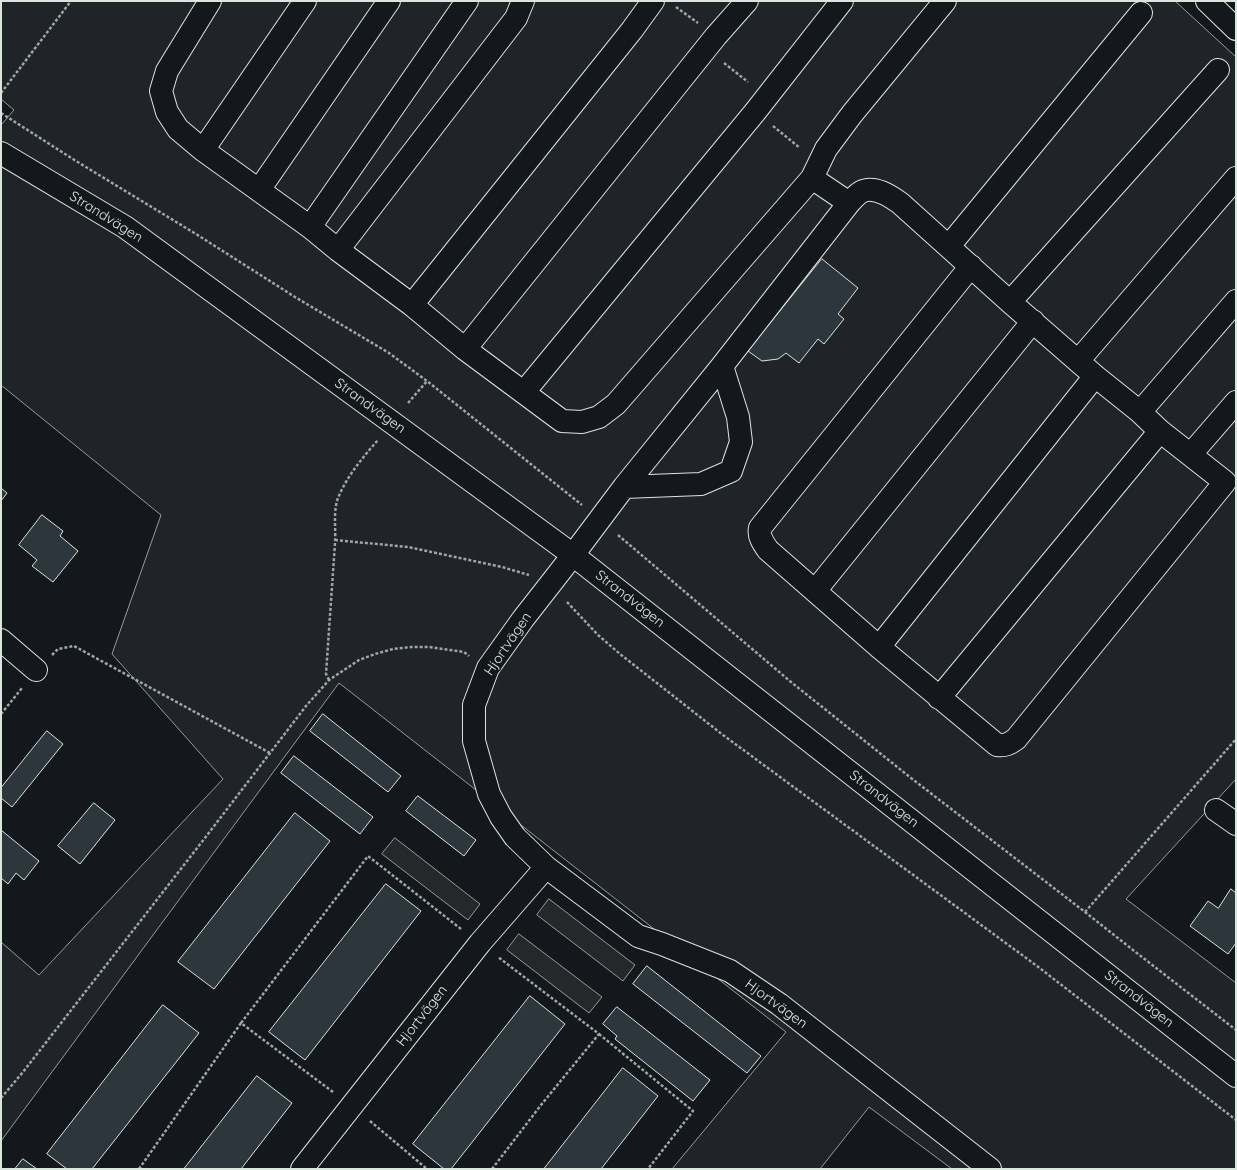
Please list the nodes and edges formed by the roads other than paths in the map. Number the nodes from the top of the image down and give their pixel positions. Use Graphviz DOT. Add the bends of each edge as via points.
graph roads {
  1 [pos="210,1"];
  2 [pos="305,1"];
  3 [pos="389,1"];
  4 [pos="467,1"];
  5 [pos="523,1"];
  6 [pos="747,1"];
  7 [pos="842,1"];
  8 [pos="945,1"];
  9 [pos="1207,1"];
  10 [pos="663,3"];
  11 [pos="1141,13"];
  12 [pos="1236,29"];
  13 [pos="1218,70"];
  14 [pos="203,150"];
  15 [pos="1,154"];
  16 [pos="816,171"];
  17 [pos="1236,178"];
  18 [pos="259,190"];
  19 [pos="849,203"];
  20 [pos="310,227"];
  21 [pos="949,246"];
  22 [pos="338,250"];
  23 [pos="971,266"];
  24 [pos="1236,301"];
  25 [pos="1010,302"];
  26 [pos="412,305"];
  27 [pos="1033,321"];
  28 [pos="465,349"];
  29 [pos="1078,361"];
  30 [pos="722,366"];
  31 [pos="1095,376"];
  32 [pos="524,392"];
  33 [pos="1236,402"];
  34 [pos="1140,412"];
  35 [pos="1160,431"];
  36 [pos="1191,454"];
  37 [pos="1231,481"];
  38 [pos="624,487"];
  39 [pos="573,555"];
  40 [pos="814,591"];
  41 [pos="1,640"];
  42 [pos="879,647"];
  43 [pos="36,670"];
  44 [pos="939,698"];
  45 [pos="1216,810"];
  46 [pos="1236,824"];
  47 [pos="546,867"];
  48 [pos="1236,1076"];
  49 [pos="302,1169"];
  50 [pos="990,1169"];
  1 -- 14 [label="street" via="166,71 161,91 167,112 178,129"];
  2 -- 14 [label="street"];
  3 -- 18 [label="street"];
  4 -- 20 [label="street"];
  5 -- 22 [label="street" via="516,18"];
  6 -- 28 [label="street"];
  7 -- 32 [label="street" via="761,105"];
  8 -- 16 [label="street" via="852,114 826,149"];
  9 -- 12 [label="street"];
  10 -- 26 [label="street" via="632,30"];
  11 -- 21 [label="street"];
  13 -- 25 [label="street"];
  14 -- 18 [label="street"];
  15 -- 39 [label="street, Strandvägen" via="125,226"];
  16 -- 19 [label="street"];
  16 -- 32 [label="street" via="616,404 600,417 582,422 562,421"];
  17 -- 29 [label="street"];
  18 -- 20 [label="street"];
  19 -- 21 [label="street, Hjortvägen" via="860,192 867,190 889,195"];
  19 -- 30 [label="street, Hjortvägen"];
  20 -- 22 [label="street"];
  21 -- 23 [label="street, Hjortvägen"];
  22 -- 26 [label="street"];
  23 -- 25 [label="street, Hjortvägen"];
  23 -- 40 [label="street" via="760,528 762,543 768,550"];
  24 -- 34 [label="street"];
  25 -- 27 [label="street, Hjortvägen"];
  26 -- 28 [label="street"];
  27 -- 29 [label="street, Hjortvägen"];
  27 -- 40 [label="street"];
  28 -- 32 [label="street"];
  29 -- 31 [label="street, Hjortvägen"];
  30 -- 38 [label="street, Hjortvägen"];
  30 -- 38 [label="street" via="738,417 741,442 731,472 701,484"];
  31 -- 34 [label="street, Hjortvägen"];
  31 -- 42 [label="street"];
  33 -- 36 [label="street"];
  34 -- 35 [label="street, Hjortvägen"];
  35 -- 36 [label="street, Hjortvägen"];
  35 -- 44 [label="street"];
  36 -- 37 [label="street, Hjortvägen"];
  37 -- 44 [label="street" via="1016,740 1004,746 997,746"];
  38 -- 39 [label="street, Hjortvägen"];
  39 -- 47 [label="street, Hjortvägen" via="522,619 488,668 474,705 474,741 489,794 514,837"];
  39 -- 48 [label="street, Strandvägen"];
  40 -- 42 [label="street"];
  41 -- 43 [label="street"];
  42 -- 44 [label="street"];
  45 -- 46 [label="street"];
  47 -- 49 [label="street, Hjortvägen" via="480,943"];
  47 -- 50 [label="street, Hjortvägen" via="638,936 730,971 779,1004"];
}
